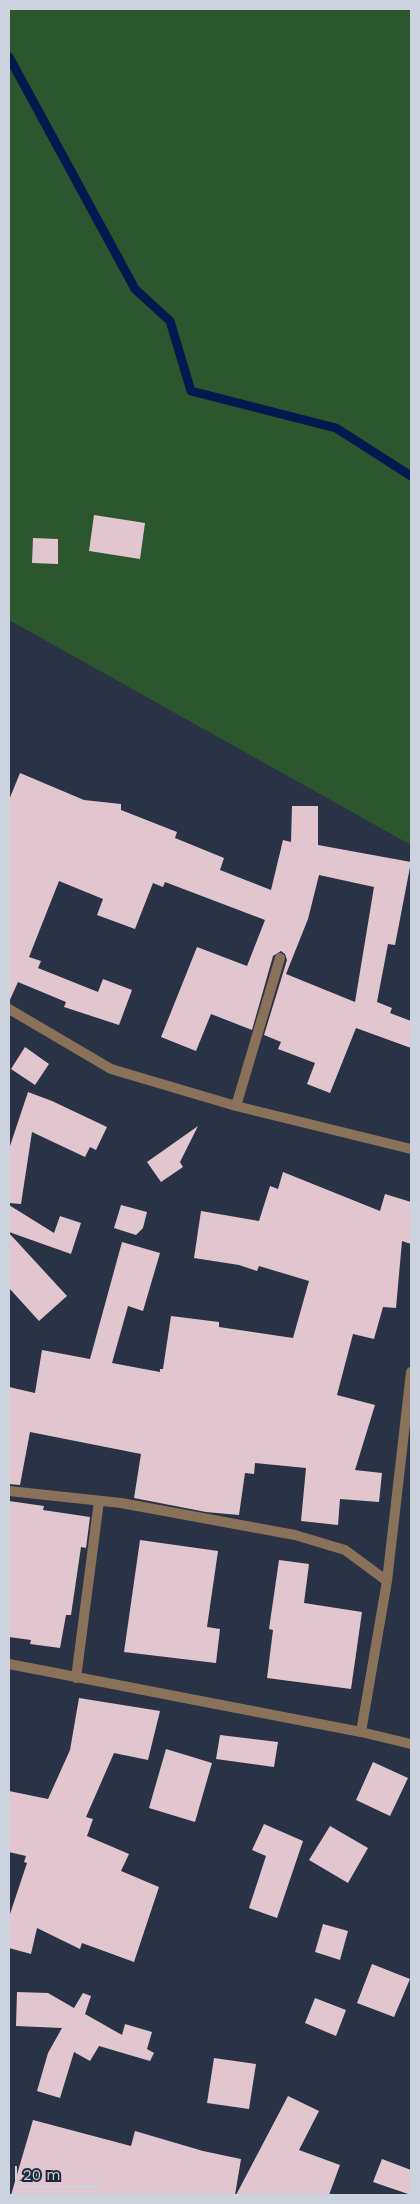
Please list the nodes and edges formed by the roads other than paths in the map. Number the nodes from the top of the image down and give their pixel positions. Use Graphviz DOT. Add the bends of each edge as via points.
graph roads {
  1 [pos="280,958"];
  2 [pos="9,1009"];
  3 [pos="236,1106"];
  4 [pos="411,1149"];
  5 [pos="411,1372"];
  6 [pos="9,1490"];
  7 [pos="99,1501"];
  8 [pos="387,1581"];
  9 [pos="9,1664"];
  10 [pos="76,1678"];
  11 [pos="361,1732"];
  12 [pos="411,1744"];
  1 -- 3 [label="street"];
  2 -- 3 [label="street" via="111,1069"];
  3 -- 4 [label="street"];
  5 -- 8 [label="street"];
  6 -- 7 [label="street"];
  7 -- 8 [label="street" via="294,1535 344,1550"];
  7 -- 10 [label="street"];
  8 -- 11 [label="street"];
  9 -- 10 [label="street"];
  10 -- 11 [label="street"];
  11 -- 12 [label="street"];
}
